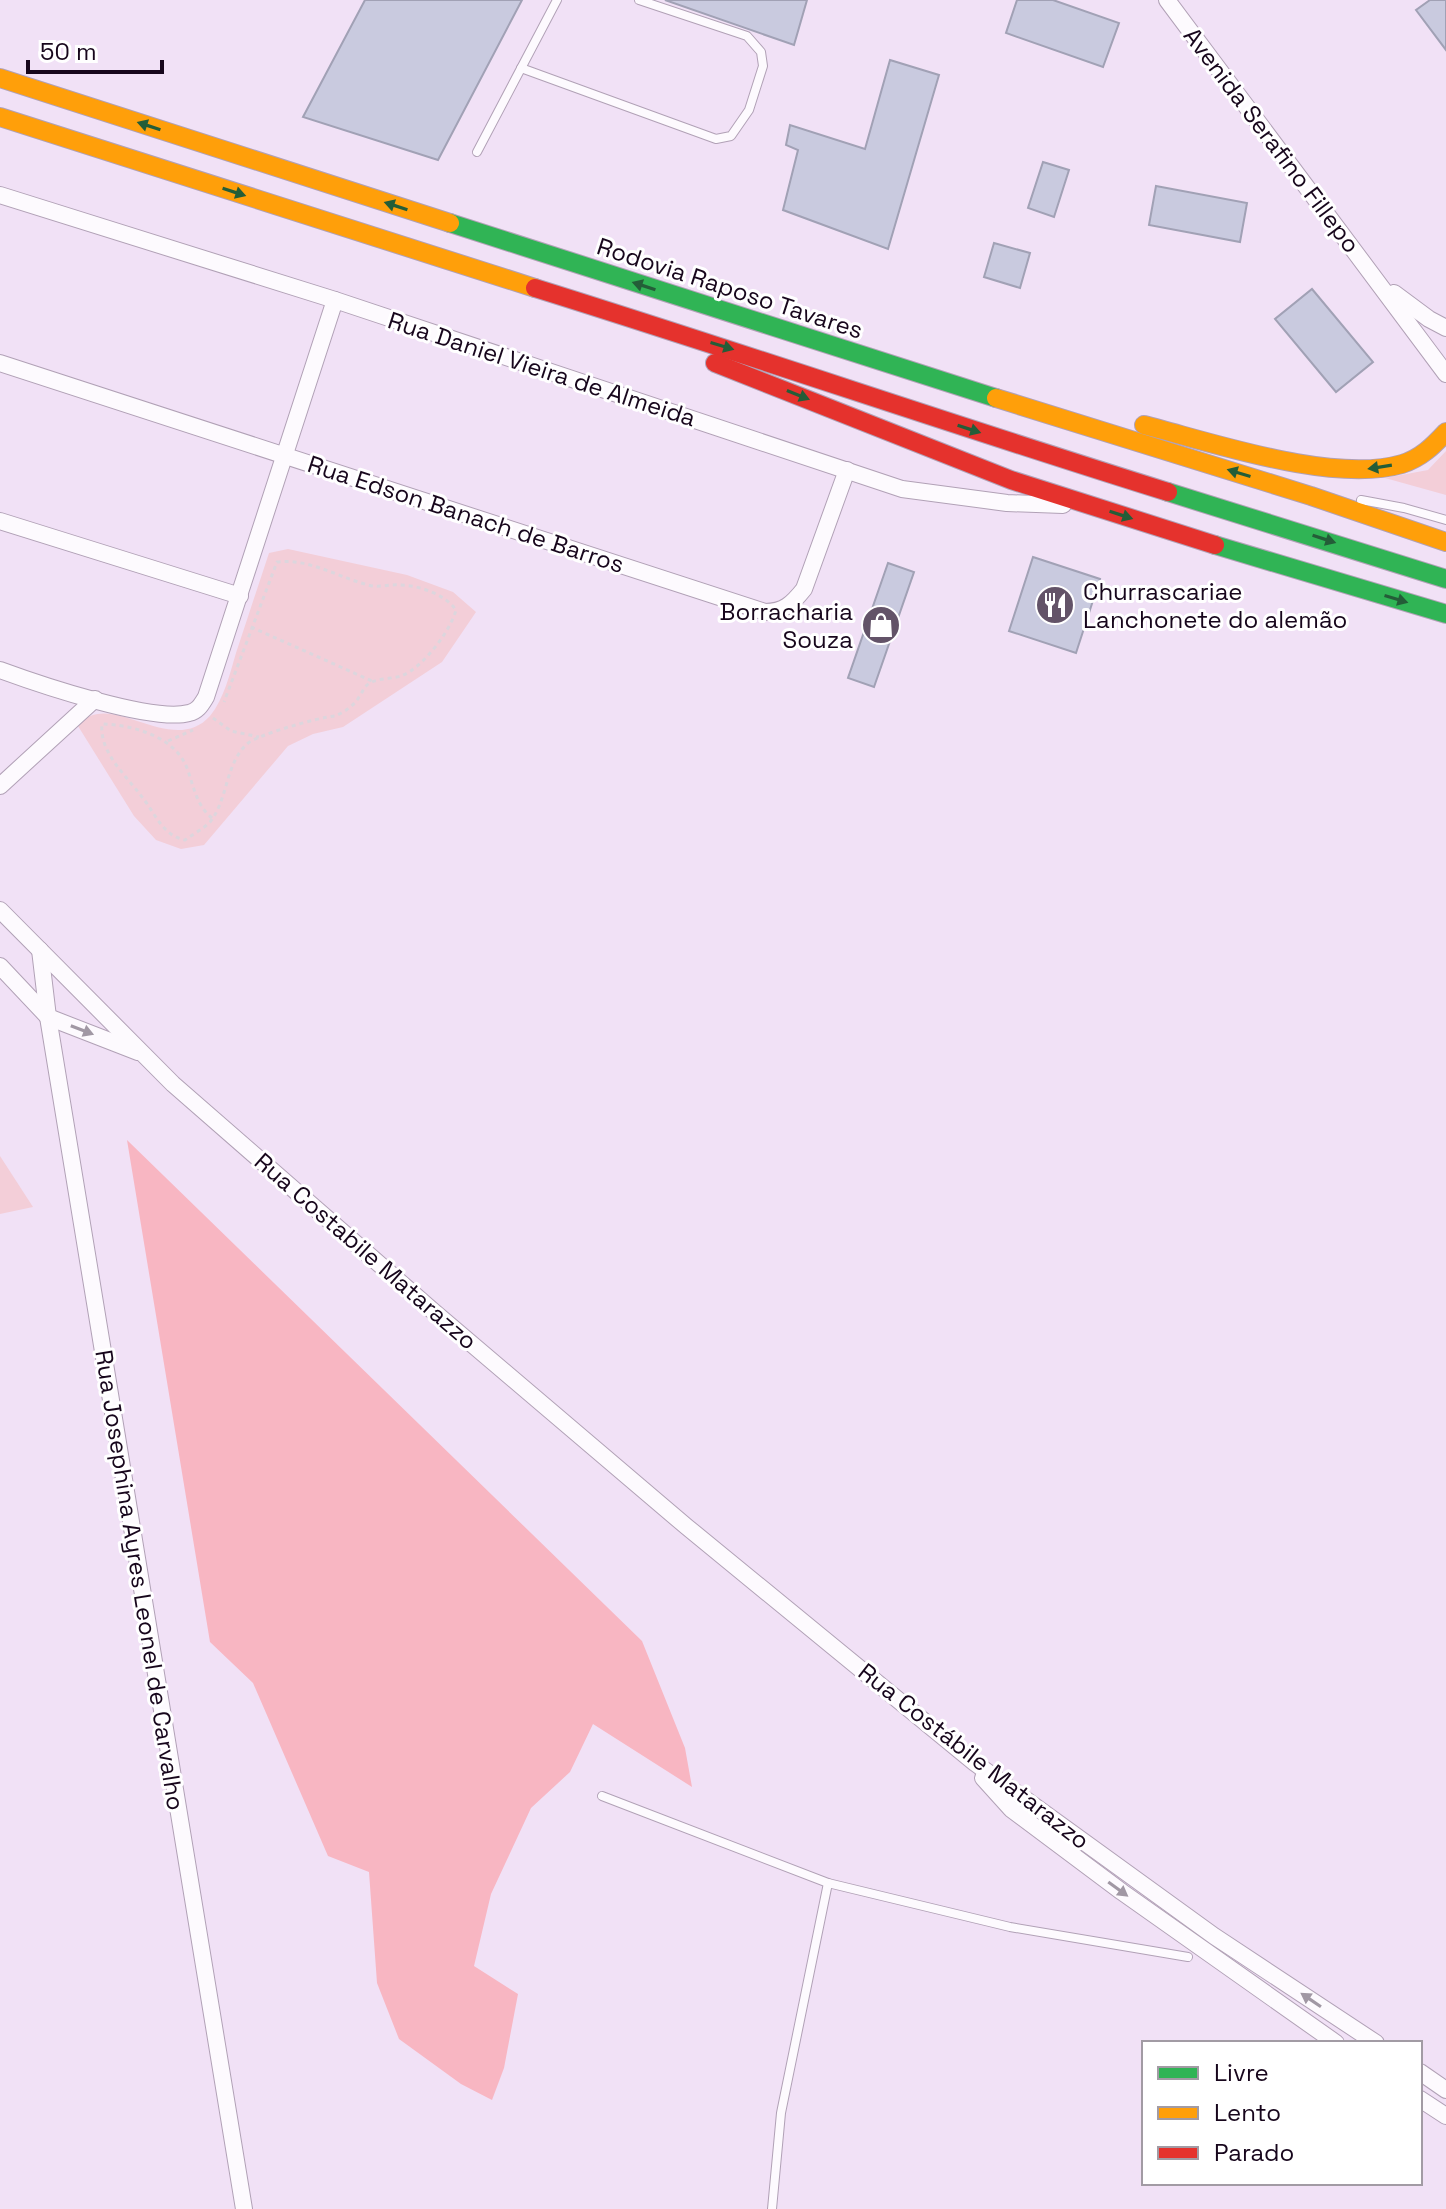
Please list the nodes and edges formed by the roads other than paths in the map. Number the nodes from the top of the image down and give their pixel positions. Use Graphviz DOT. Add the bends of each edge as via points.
graph roads {
  1 [pos="557,0"];
  2 [pos="639,0"];
  3 [pos="1167,0"];
  4 [pos="521,68"];
  5 [pos="0,78"];
  6 [pos="0,117"];
  7 [pos="477,152"];
  8 [pos="0,195"];
  9 [pos="438,258"];
  10 [pos="1377,280"];
  11 [pos="683,299"];
  12 [pos="335,300"];
  13 [pos="1446,328"];
  14 [pos="0,363"];
  15 [pos="1446,374"];
  16 [pos="1446,432"];
  17 [pos="285,456"];
  18 [pos="847,470"];
  19 [pos="1292,490"];
  20 [pos="1091,506"];
  21 [pos="1446,520"];
  22 [pos="0,521"];
  23 [pos="1446,542"];
  24 [pos="1446,579"];
  25 [pos="240,596"];
  26 [pos="1446,614"];
  27 [pos="0,670"];
  28 [pos="95,699"];
  29 [pos="0,786"];
  30 [pos="0,910"];
  31 [pos="40,950"];
  32 [pos="0,966"];
  33 [pos="48,1017"];
  34 [pos="143,1054"];
  35 [pos="592,1444"];
  36 [pos="958,1749"];
  37 [pos="602,1796"];
  38 [pos="828,1883"];
  39 [pos="1188,1957"];
  40 [pos="1333,2041"];
  41 [pos="1373,2041"];
  42 [pos="1422,2073"];
  43 [pos="1446,2090"];
  44 [pos="1422,2100"];
  45 [pos="1446,2116"];
  46 [pos="244,2209"];
  47 [pos="772,2209"];
  1 -- 4 [label="lane"];
  2 -- 4 [label="lane" via="747,36 761,52 763,66 749,110 731,136 716,139"];
  3 -- 10 [label="street, Avenida Serafino Fillepo"];
  4 -- 7 [label="lane"];
  11 -- 5 [label="highway, Rodovia Raposo Tavares, one-way"];
  6 -- 9 [label="highway, one-way"];
  8 -- 12 [label="street, Rua Daniel Vieira de Almeida"];
  9 -- 20 [label="highway, one-way" via="1011,480"];
  9 -- 24 [label="highway, one-way"];
  10 -- 13 [label="street, Avenida Serafino Fillepo"];
  10 -- 15 [label="street, Avenida Serafino Fillepo"];
  16 -- 11 [label="highway, one-way" via="1436,446 1381,469 1321,469 1067,406 786,320"];
  19 -- 11 [label="highway, Rodovia Raposo Tavares, one-way"];
  12 -- 17 [label="street"];
  12 -- 18 [label="street, Rua Daniel Vieira de Almeida"];
  14 -- 17 [label="street, Rua Edson Banach de Barros"];
  17 -- 18 [label="street, Rua Edson Banach de Barros" via="765,612 779,612 804,589"];
  17 -- 25 [label="street"];
  18 -- 20 [label="street, Rua Daniel Vieira de Almeida" via="902,489 1007,503"];
  19 -- 21 [label="lane"];
  19 -- 23 [label="highway, Rodovia Raposo Tavares"];
  20 -- 26 [label="highway, one-way"];
  22 -- 25 [label="street"];
  25 -- 28 [label="street" via="198,710 165,715"];
  27 -- 28 [label="street"];
  28 -- 29 [label="street"];
  30 -- 31 [label="street, Rua Costabile Matarazzo"];
  31 -- 33 [label="street, Rua Josephina Ayres Leonel de Carvalho"];
  31 -- 34 [label="street, Rua Costabile Matarazzo"];
  32 -- 33 [label="street, Rua Costabile Matarazzo"];
  33 -- 34 [label="street, Rua Costabile Matarazzo, one-way"];
  33 -- 46 [label="street, Rua Josephina Ayres Leonel de Carvalho"];
  34 -- 35 [label="street, Rua Costabile Matarazzo" via="412,1293"];
  35 -- 36 [label="street, Rua Costábile Matarazzo"];
  36 -- 40 [label="street, Rua Costábile Matarazzo, one-way" via="1011,1809"];
  41 -- 36 [label="street, Rua Costábile Matarazzo, one-way" via="1214,1936"];
  37 -- 38 [label="lane"];
  38 -- 39 [label="lane" via="1010,1927"];
  38 -- 47 [label="lane" via="781,2113"];
  42 -- 43 [label="street"];
  44 -- 45 [label="street"];
}
